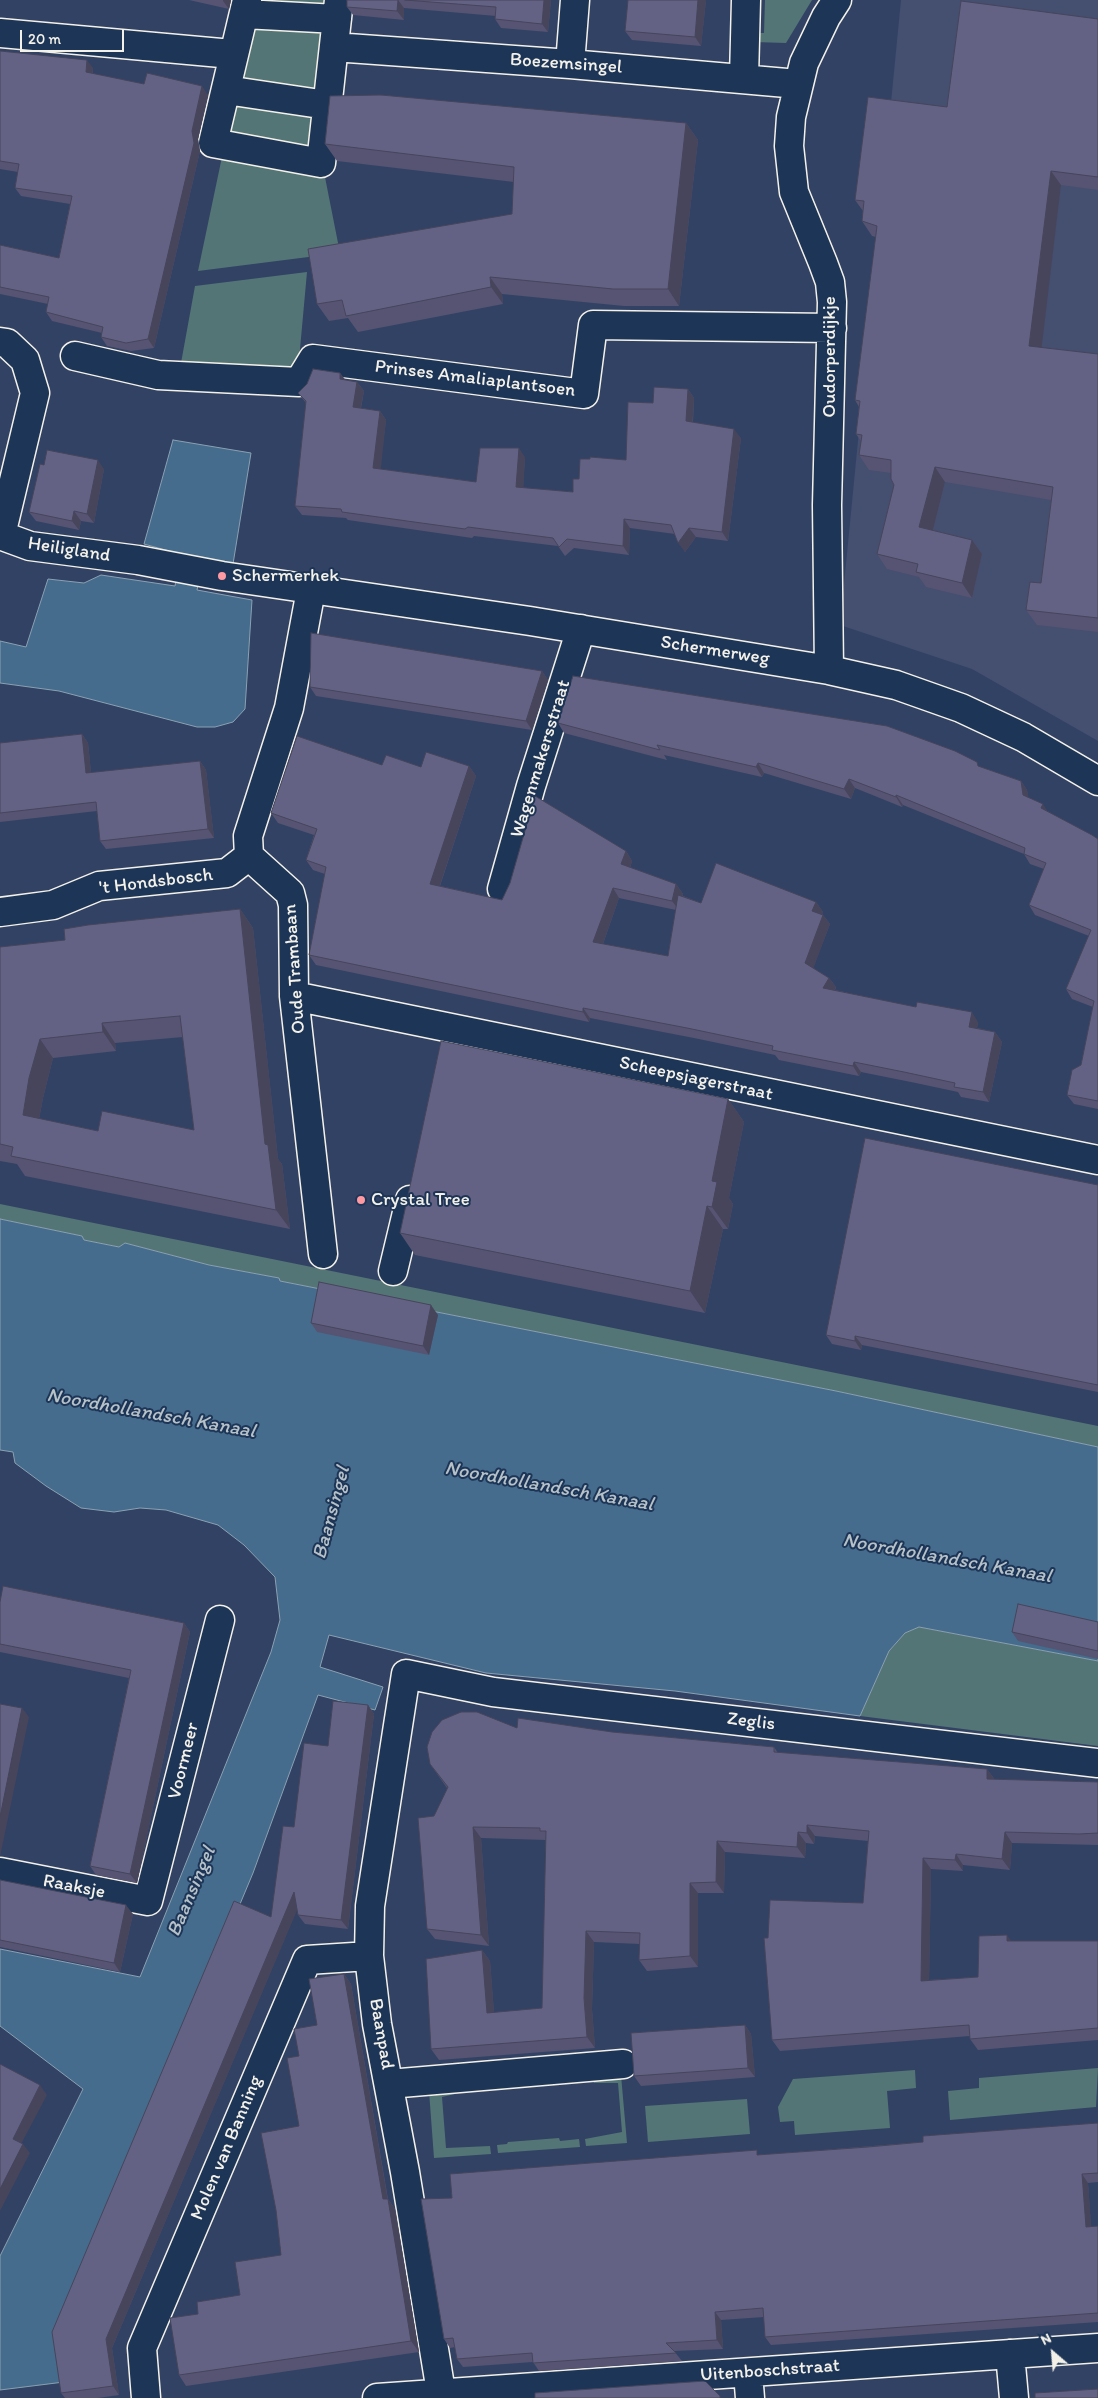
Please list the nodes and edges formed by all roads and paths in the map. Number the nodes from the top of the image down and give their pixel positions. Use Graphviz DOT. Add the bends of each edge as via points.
graph roads {
  1 [pos="575,0"];
  2 [pos="746,0"];
  3 [pos="838,0"];
  4 [pos="245,7"];
  5 [pos="338,10"];
  6 [pos="0,33"];
  7 [pos="343,48"];
  8 [pos="232,54"];
  9 [pos="570,64"];
  10 [pos="744,78"];
  11 [pos="798,84"];
  12 [pos="226,90"];
  13 [pos="327,104"];
  14 [pos="832,328"];
  15 [pos="3,343"];
  16 [pos="75,356"];
  17 [pos="0,535"];
  18 [pos="311,590"];
  19 [pos="581,629"];
  20 [pos="829,670"];
  21 [pos="1098,781"];
  22 [pos="250,856"];
  23 [pos="502,889"];
  24 [pos="0,912"];
  25 [pos="294,996"];
  26 [pos="449,1028"];
  27 [pos="442,1057"];
  28 [pos="1098,1160"];
  29 [pos="416,1174"];
  30 [pos="323,1254"];
  31 [pos="393,1271"];
  32 [pos="220,1620"];
  33 [pos="406,1674"];
  34 [pos="1098,1762"];
  35 [pos="0,1872"];
  36 [pos="148,1901"];
  37 [pos="369,1956"];
  38 [pos="623,2064"];
  39 [pos="389,2084"];
  40 [pos="1098,2348"];
  41 [pos="1010,2354"];
  42 [pos="749,2385"];
  43 [pos="453,2394"];
  44 [pos="146,2398"];
  45 [pos="377,2398"];
  46 [pos="1014,2398"];
  1 -- 9 [label="street"];
  2 -- 10 [label="street"];
  3 -- 11 [label="street, Oudorperdijkje" via="813,43"];
  4 -- 5 [label="street"];
  4 -- 8 [label="street"];
  5 -- 7 [label="street"];
  6 -- 8 [label="street"];
  7 -- 9 [label="street, Boezemsingel"];
  7 -- 13 [label="street"];
  8 -- 12 [label="street"];
  9 -- 10 [label="street, Boezemsingel"];
  10 -- 11 [label="street, Boezemsingel"];
  11 -- 14 [label="street, Oudorperdijkje" via="789,146 790,173 800,209 830,282"];
  12 -- 13 [label="street"];
  12 -- 13 [label="street" via="213,143 320,163"];
  14 -- 16 [label="street, Prinses Amaliaplantsoen" via="593,325 584,394 313,359 299,382 158,375"];
  14 -- 20 [label="street, Oudorperdijkje" via="827,505"];
  15 -- 17 [label="street" via="25,360 36,393"];
  17 -- 18 [label="street, Heiligland" via="30,546 138,560"];
  18 -- 19 [label="street, Schermerweg"];
  18 -- 22 [label="street" via="289,708 248,836"];
  19 -- 20 [label="street, Schermerweg"];
  19 -- 23 [label="street, Wagenmakersstraat"];
  20 -- 21 [label="street, Schermerweg" via="896,685 961,708 1023,736"];
  22 -- 24 [label="street, 't Hondsbosch" via="227,873 99,886 53,905"];
  22 -- 25 [label="street, Oude Trambaan" via="290,893 293,904"];
  25 -- 26 [label="street, Scheepsjagerstraat"];
  25 -- 30 [label="street, Oude Trambaan"];
  26 -- 27 [label="street"];
  26 -- 28 [label="street, Scheepsjagerstraat"];
  29 -- 31 [label="street"];
  32 -- 36 [label="street, Voormeer"];
  33 -- 34 [label="street, Zeglis" via="493,1692"];
  33 -- 37 [label="street, Baanpad" via="370,1906"];
  35 -- 36 [label="street, Raaksje"];
  37 -- 39 [label="street, Baanpad" via="377,2024"];
  37 -- 44 [label="street, Molen van Banning" via="307,1960 142,2348"];
  38 -- 39 [label="street"];
  39 -- 43 [label="street, Baanpad"];
  40 -- 41 [label="street, Uitenboschstraat"];
  41 -- 42 [label="street, Uitenboschstraat"];
  41 -- 46 [label="street"];
  42 -- 43 [label="street, Uitenboschstraat"];
  43 -- 45 [label="street"];
}
